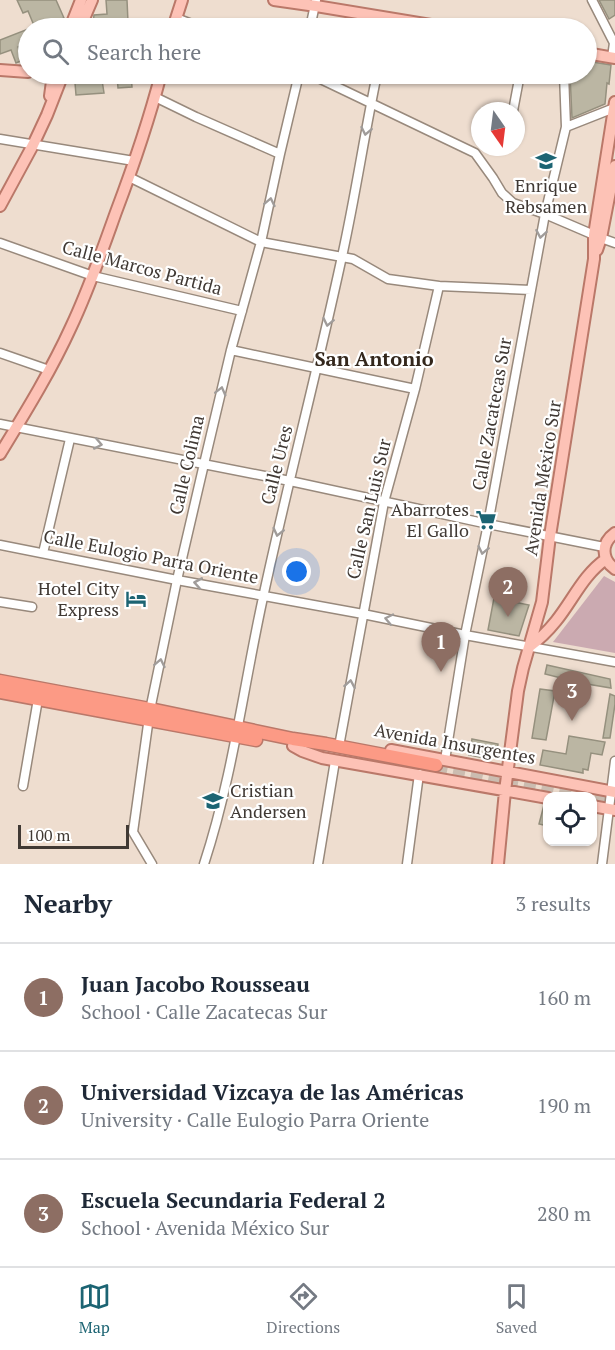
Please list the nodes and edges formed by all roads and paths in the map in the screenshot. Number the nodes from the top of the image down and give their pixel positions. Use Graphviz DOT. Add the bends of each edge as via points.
graph roads {
  1 [pos="81,0"];
  2 [pos="92,0"];
  3 [pos="182,0"];
  4 [pos="274,0"];
  5 [pos="592,0"];
  6 [pos="316,3"];
  7 [pos="74,18"];
  8 [pos="84,18"];
  9 [pos="176,18"];
  10 [pos="312,18"];
  11 [pos="370,18"];
  12 [pos="597,55"];
  13 [pos="613,57"];
  14 [pos="0,70"];
  15 [pos="18,71"];
  16 [pos="52,84"];
  17 [pos="59,84"];
  18 [pos="158,84"];
  19 [pos="297,84"];
  20 [pos="332,84"];
  21 [pos="375,84"];
  22 [pos="518,84"];
  23 [pos="564,84"];
  24 [pos="155,97"];
  25 [pos="371,102"];
  26 [pos="515,102"];
  27 [pos="614,105"];
  28 [pos="48,115"];
  29 [pos="566,127"];
  30 [pos="0,139"];
  31 [pos="615,142"];
  32 [pos="33,145"];
  33 [pos="280,154"];
  34 [pos="134,161"];
  35 [pos="615,166"];
  36 [pos="129,177"];
  37 [pos="0,206"];
  38 [pos="545,214"];
  39 [pos="598,237"];
  40 [pos="261,242"];
  41 [pos="0,243"];
  42 [pos="615,243"];
  43 [pos="342,258"];
  44 [pos="594,259"];
  45 [pos="93,276"];
  46 [pos="439,286"];
  47 [pos="531,290"];
  48 [pos="242,311"];
  49 [pos="231,350"];
  50 [pos="0,353"];
  51 [pos="318,369"];
  52 [pos="49,370"];
  53 [pos="415,390"];
  54 [pos="0,424"];
  55 [pos="16,427"];
  56 [pos="70,439"];
  57 [pos="0,454"];
  58 [pos="204,464"];
  59 [pos="290,481"];
  60 [pos="384,502"];
  61 [pos="488,524"];
  62 [pos="615,533"];
  63 [pos="550,536"];
  64 [pos="0,545"];
  65 [pos="604,547"];
  66 [pos="43,553"];
  67 [pos="606,560"];
  68 [pos="615,569"];
  69 [pos="177,580"];
  70 [pos="264,595"];
  71 [pos="0,602"];
  72 [pos="542,602"];
  73 [pos="568,605"];
  74 [pos="32,607"];
  75 [pos="363,614"];
  76 [pos="465,635"];
  77 [pos="529,647"];
  78 [pos="615,662"];
  79 [pos="0,681"];
  80 [pos="0,692"];
  81 [pos="38,699"];
  82 [pos="149,715"];
  83 [pos="237,732"];
  84 [pos="340,741"];
  85 [pos="293,743"];
  86 [pos="335,760"];
  87 [pos="615,761"];
  88 [pos="442,764"];
  89 [pos="507,771"];
  90 [pos="419,774"];
  91 [pos="446,779"];
  92 [pos="23,786"];
  93 [pos="505,791"];
  94 [pos="613,791"];
  95 [pos="543,797"];
  96 [pos="597,807"];
  97 [pos="612,809"];
  98 [pos="152,864"];
  99 [pos="204,864"];
  100 [pos="318,864"];
  101 [pos="407,864"];
  102 [pos="498,864"];
  103 [pos="602,864"];
  1 -- 7 [label="main road"];
  2 -- 8 [label="main road"];
  3 -- 9 [label="main road"];
  4 -- 6 [label="main road"];
  5 -- 13 [label="street" via="614,43"];
  6 -- 10 [label="street"];
  6 -- 11 [label="main road"];
  12 -- 13 [label="main road"];
  14 -- 15 [label="main road"];
  16 -- 28 [label="main road"];
  17 -- 28 [label="main road"];
  18 -- 24 [label="main road"];
  19 -- 33 [label="street, Calle Colima"];
  20 -- 25 [label="street"];
  21 -- 25 [label="street, Calle Ures"];
  22 -- 26 [label="street"];
  23 -- 29 [label="street, Calle Zacatecas Sur"];
  24 -- 33 [label="street"];
  24 -- 34 [label="main road"];
  25 -- 38 [label="street" via="475,153 513,203"];
  25 -- 43 [label="street, Calle Ures, one-way"];
  27 -- 29 [label="street"];
  27 -- 39 [label="main road, Avenida México Sur"];
  28 -- 32 [label="main road"];
  29 -- 38 [label="street, Calle Zacatecas Sur"];
  30 -- 32 [label="street"];
  31 -- 44 [label="main road"];
  32 -- 34 [label="street"];
  32 -- 37 [label="main road"];
  40 -- 33 [label="street, Calle Colima, one-way"];
  34 -- 36 [label="main road"];
  35 -- 39 [label="main road, Avenida México Sur"];
  36 -- 40 [label="street"];
  36 -- 45 [label="main road"];
  38 -- 39 [label="street"];
  38 -- 47 [label="street, Calle Zacatecas Sur, one-way"];
  39 -- 42 [label="street"];
  39 -- 44 [label="main road, Avenida México Sur"];
  40 -- 43 [label="street"];
  40 -- 48 [label="street, Calle Colima"];
  41 -- 45 [label="street, Calle Marcos Partida"];
  43 -- 46 [label="street" via="353,259 388,279"];
  43 -- 51 [label="street, Calle Ures, one-way"];
  44 -- 63 [label="main road, Avenida México Sur"];
  45 -- 48 [label="street, Calle Marcos Partida"];
  45 -- 52 [label="main road"];
  46 -- 47 [label="street"];
  46 -- 53 [label="street, Calle San Luis Sur"];
  47 -- 61 [label="street, Calle Zacatecas Sur"];
  48 -- 49 [label="street, Calle Colima"];
  49 -- 51 [label="street"];
  58 -- 49 [label="street, Calle Colima, one-way"];
  50 -- 52 [label="street"];
  51 -- 53 [label="street"];
  51 -- 59 [label="street, Calle Ures"];
  52 -- 55 [label="main road"];
  53 -- 60 [label="street, Calle San Luis Sur"];
  54 -- 55 [label="street"];
  55 -- 56 [label="street"];
  55 -- 57 [label="main road"];
  56 -- 58 [label="street, one-way"];
  56 -- 66 [label="street"];
  58 -- 59 [label="street"];
  58 -- 69 [label="street, Calle Colima"];
  59 -- 60 [label="street"];
  59 -- 70 [label="street, Calle Ures, one-way"];
  60 -- 61 [label="street"];
  60 -- 75 [label="street, Calle San Luis Sur"];
  61 -- 63 [label="street"];
  61 -- 76 [label="street, Calle Zacatecas Sur, one-way"];
  62 -- 65 [label="main road"];
  63 -- 65 [label="street"];
  63 -- 72 [label="main road, Avenida México Sur"];
  64 -- 66 [label="street, Calle Eulogio Parra Oriente"];
  65 -- 67 [label="main road"];
  66 -- 69 [label="street, Calle Eulogio Parra Oriente"];
  67 -- 68 [label="main road"];
  67 -- 73 [label="main road" via="590,573"];
  70 -- 69 [label="street, Calle Eulogio Parra Oriente, one-way"];
  82 -- 69 [label="street, Calle Colima, one-way"];
  70 -- 75 [label="street, Calle Eulogio Parra Oriente"];
  70 -- 83 [label="street, Calle Ures"];
  71 -- 74 [label="street"];
  72 -- 73 [label="main road" via="546,612 552,614"];
  72 -- 77 [label="main road, Avenida México Sur"];
  73 -- 77 [label="main road"];
  76 -- 75 [label="street, Calle Eulogio Parra Oriente, one-way"];
  84 -- 75 [label="street, Calle San Luis Sur, one-way"];
  76 -- 77 [label="street, Calle Eulogio Parra Oriente"];
  76 -- 88 [label="street, Calle Zacatecas Sur"];
  77 -- 78 [label="street, Calle Eulogio Parra Oriente"];
  77 -- 89 [label="main road, Avenida México Sur" via="518,691"];
  79 -- 82 [label="highway, Avenida Insurgentes"];
  80 -- 81 [label="highway, Avenida Insurgentes"];
  81 -- 82 [label="highway, Avenida Insurgentes"];
  81 -- 92 [label="street"];
  82 -- 83 [label="highway, Avenida Insurgentes"];
  82 -- 98 [label="street, Calle Colima" via="134,832"];
  83 -- 85 [label="highway, Avenida Insurgentes"];
  83 -- 99 [label="street, Calle Ures" via="215,833"];
  84 -- 85 [label="main road, Avenida Insurgentes" via="301,738"];
  84 -- 88 [label="main road, Avenida Insurgentes"];
  85 -- 86 [label="main road, Avenida Insurgentes" via="312,755"];
  85 -- 88 [label="highway, Avenida Insurgentes"];
  86 -- 90 [label="main road, Avenida Insurgentes"];
  86 -- 100 [label="street"];
  87 -- 94 [label="street"];
  88 -- 89 [label="main road, Avenida Insurgentes"];
  88 -- 91 [label="main road" via="457,766 458,774"];
  89 -- 93 [label="main road, Avenida México Sur"];
  89 -- 94 [label="main road, Avenida Insurgentes"];
  90 -- 91 [label="main road, Avenida Insurgentes"];
  90 -- 101 [label="street"];
  91 -- 93 [label="main road, Avenida Insurgentes"];
  93 -- 95 [label="main road, Avenida Insurgentes"];
  93 -- 102 [label="main road, Avenida México Sur"];
  94 -- 97 [label="street"];
  96 -- 97 [label="main road"];
  97 -- 103 [label="street"];
}
